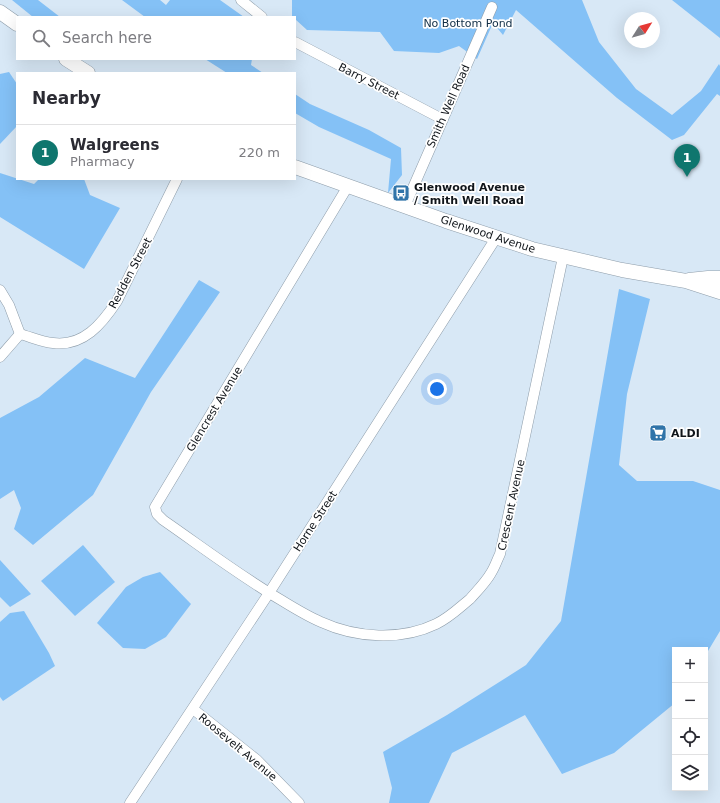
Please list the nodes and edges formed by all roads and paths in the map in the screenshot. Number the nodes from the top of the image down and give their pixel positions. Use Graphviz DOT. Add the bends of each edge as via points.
graph roads {
  1 [pos="241,0"];
  2 [pos="492,6"];
  3 [pos="0,12"];
  4 [pos="261,16"];
  5 [pos="16,23"];
  6 [pos="296,43"];
  7 [pos="68,60"];
  8 [pos="86,72"];
  9 [pos="442,119"];
  10 [pos="296,167"];
  11 [pos="177,180"];
  12 [pos="348,186"];
  13 [pos="405,206"];
  14 [pos="496,238"];
  15 [pos="564,257"];
  16 [pos="720,278"];
  17 [pos="686,281"];
  18 [pos="0,290"];
  19 [pos="720,292"];
  20 [pos="20,334"];
  21 [pos="0,357"];
  22 [pos="269,593"];
  23 [pos="193,709"];
  24 [pos="130,803"];
  25 [pos="299,803"];
  1 -- 4 [label="street"];
  2 -- 9 [label="street, Smith Well Road"];
  3 -- 5 [label="street"];
  6 -- 9 [label="street, Barry Street"];
  7 -- 8 [label="street"];
  9 -- 13 [label="street, Smith Well Road"];
  10 -- 12 [label="street, Glenwood Avenue"];
  11 -- 20 [label="street, Redden Street" via="117,302 95,329 86,336 65,344 40,341"];
  12 -- 13 [label="street, Glenwood Avenue"];
  12 -- 22 [label="street, Glencrest Avenue" via="154,507 156,514 163,520"];
  13 -- 14 [label="street, Glenwood Avenue"];
  14 -- 15 [label="street, Glenwood Avenue"];
  14 -- 22 [label="street, Horne Street"];
  15 -- 17 [label="street, Glenwood Avenue"];
  15 -- 22 [label="street, Crescent Avenue" via="500,554 491,574 474,594 457,611 436,624 413,632 365,635 322,623"];
  16 -- 17 [label="street, Glenwood Avenue"];
  17 -- 19 [label="street, Glenwood Avenue"];
  18 -- 20 [label="street"];
  20 -- 21 [label="street"];
  22 -- 23 [label="street, Horne Street"];
  23 -- 24 [label="street, Horne Street"];
  23 -- 25 [label="street, Roosevelt Avenue" via="257,760"];
}
